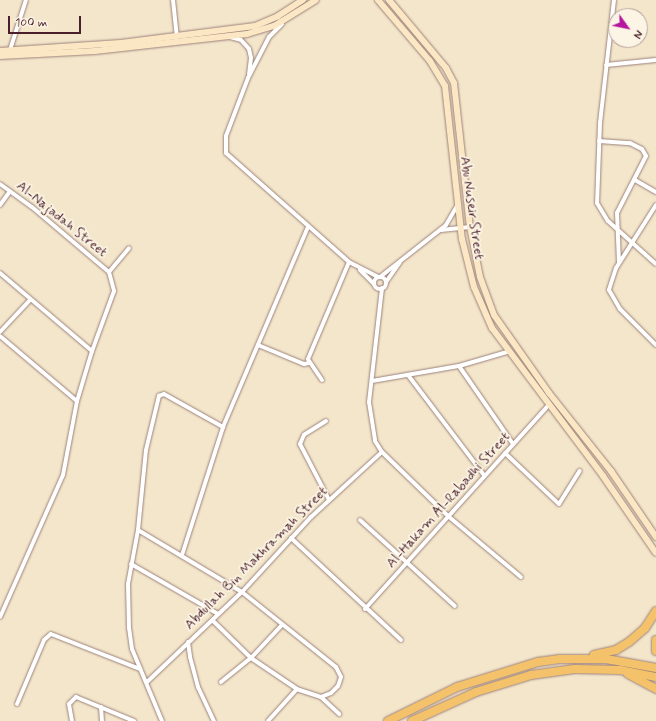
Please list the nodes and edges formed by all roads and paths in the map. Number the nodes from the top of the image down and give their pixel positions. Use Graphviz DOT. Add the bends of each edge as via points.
graph roads {
  1 [pos="26,0"];
  2 [pos="173,0"];
  3 [pos="303,0"];
  4 [pos="316,0"];
  5 [pos="378,0"];
  6 [pos="389,0"];
  7 [pos="614,0"];
  8 [pos="290,17"];
  9 [pos="230,36"];
  10 [pos="177,40"];
  11 [pos="10,50"];
  12 [pos="0,51"];
  13 [pos="0,56"];
  14 [pos="656,60"];
  15 [pos="606,65"];
  16 [pos="248,78"];
  17 [pos="599,141"];
  18 [pos="635,180"];
  19 [pos="0,184"];
  20 [pos="10,191"];
  21 [pos="656,192"];
  22 [pos="0,205"];
  23 [pos="656,205"];
  24 [pos="457,206"];
  25 [pos="308,227"];
  26 [pos="470,227"];
  27 [pos="616,228"];
  28 [pos="460,229"];
  29 [pos="440,230"];
  30 [pos="632,243"];
  31 [pos="129,248"];
  32 [pos="349,262"];
  33 [pos="400,262"];
  34 [pos="619,263"];
  35 [pos="656,264"];
  36 [pos="359,270"];
  37 [pos="110,272"];
  38 [pos="0,273"];
  39 [pos="379,277"];
  40 [pos="386,282"];
  41 [pos="375,286"];
  42 [pos="382,288"];
  43 [pos="30,300"];
  44 [pos="380,300"];
  45 [pos="0,332"];
  46 [pos="0,336"];
  47 [pos="258,345"];
  48 [pos="656,345"];
  49 [pos="92,351"];
  50 [pos="507,352"];
  51 [pos="309,363"];
  52 [pos="460,366"];
  53 [pos="408,375"];
  54 [pos="322,380"];
  55 [pos="372,381"];
  56 [pos="77,401"];
  57 [pos="548,406"];
  58 [pos="326,421"];
  59 [pos="223,427"];
  60 [pos="513,444"];
  61 [pos="382,452"];
  62 [pos="505,453"];
  63 [pos="580,471"];
  64 [pos="484,475"];
  65 [pos="329,500"];
  66 [pos="448,516"];
  67 [pos="360,520"];
  68 [pos="138,530"];
  69 [pos="656,537"];
  70 [pos="291,538"];
  71 [pos="656,553"];
  72 [pos="182,555"];
  73 [pos="407,561"];
  74 [pos="131,564"];
  75 [pos="521,577"];
  76 [pos="242,592"];
  77 [pos="455,606"];
  78 [pos="365,609"];
  79 [pos="656,611"];
  80 [pos="218,614"];
  81 [pos="0,617"];
  82 [pos="212,620"];
  83 [pos="282,625"];
  84 [pos="401,640"];
  85 [pos="656,640"];
  86 [pos="188,642"];
  87 [pos="656,651"];
  88 [pos="251,658"];
  89 [pos="584,658"];
  90 [pos="656,668"];
  91 [pos="140,669"];
  92 [pos="620,670"];
  93 [pos="656,677"];
  94 [pos="147,682"];
  95 [pos="221,682"];
  96 [pos="297,689"];
  97 [pos="656,689"];
  98 [pos="321,697"];
  99 [pos="17,704"];
  100 [pos="101,707"];
  101 [pos="338,714"];
  102 [pos="72,721"];
  103 [pos="102,721"];
  104 [pos="134,721"];
  105 [pos="162,721"];
  106 [pos="214,721"];
  107 [pos="268,721"];
  108 [pos="388,721"];
  109 [pos="412,721"];
  1 -- 11 [label="street"];
  2 -- 10 [label="street"];
  3 -- 10 [label="main road" via="263,23"];
  4 -- 8 [label="main road"];
  5 -- 24 [label="main road, Abu Nuseir Street" via="430,61 445,86"];
  6 -- 26 [label="main road, Abu Nuseir Street" via="446,68 454,83"];
  7 -- 15 [label="street"];
  8 -- 9 [label="main road" via="264,30"];
  8 -- 16 [label="street" via="269,37"];
  9 -- 10 [label="main road"];
  9 -- 16 [label="street" via="241,40 249,49 251,58"];
  10 -- 11 [label="main road"];
  10 -- 13 [label="main road" via="70,53"];
  11 -- 12 [label="main road"];
  14 -- 15 [label="street"];
  15 -- 17 [label="street"];
  16 -- 25 [label="street" via="226,136 226,153"];
  17 -- 18 [label="street" via="626,142 642,149 646,156 645,162"];
  17 -- 27 [label="street" via="597,203 602,214"];
  18 -- 21 [label="street"];
  18 -- 27 [label="street" via="620,206"];
  19 -- 20 [label="street, Al-Najadah Street"];
  20 -- 22 [label="street"];
  20 -- 37 [label="street, Al-Najadah Street"];
  23 -- 30 [label="street"];
  24 -- 28 [label="main road, Abu Nuseir Street"];
  24 -- 29 [label="street" via="450,221"];
  25 -- 32 [label="street"];
  25 -- 47 [label="street"];
  26 -- 28 [label="street"];
  26 -- 69 [label="main road, Abu Nuseir Street" via="480,277 501,326 549,393 611,471"];
  27 -- 30 [label="street"];
  27 -- 34 [label="street"];
  28 -- 29 [label="street"];
  28 -- 50 [label="main road, Abu Nuseir Street" via="480,304"];
  29 -- 33 [label="street"];
  30 -- 34 [label="street"];
  30 -- 35 [label="street"];
  31 -- 37 [label="street"];
  32 -- 36 [label="street"];
  32 -- 51 [label="street" via="309,356"];
  33 -- 39 [label="street"];
  33 -- 40 [label="street"];
  34 -- 48 [label="street" via="610,284 610,295 620,309"];
  36 -- 39 [label="street"];
  36 -- 41 [label="street"];
  37 -- 49 [label="street" via="114,291"];
  38 -- 43 [label="street"];
  39 -- 40 [label="street"];
  39 -- 41 [label="street"];
  40 -- 42 [label="street"];
  41 -- 42 [label="street"];
  41 -- 44 [label="street"];
  42 -- 44 [label="street"];
  43 -- 45 [label="street"];
  43 -- 49 [label="street"];
  44 -- 55 [label="street"];
  46 -- 56 [label="street"];
  47 -- 51 [label="street" via="304,364"];
  47 -- 59 [label="street"];
  49 -- 56 [label="street"];
  50 -- 52 [label="street"];
  50 -- 57 [label="main road, Abu Nuseir Street"];
  51 -- 54 [label="street"];
  52 -- 53 [label="street"];
  52 -- 60 [label="street"];
  53 -- 55 [label="street"];
  53 -- 64 [label="street"];
  55 -- 61 [label="street" via="369,402 371,427"];
  56 -- 81 [label="street" via="63,475"];
  57 -- 60 [label="street, Al-Hakam Al-Rabadhi Street"];
  57 -- 71 [label="main road, Abu Nuseir Street" via="603,476"];
  58 -- 65 [label="street" via="304,435 300,444"];
  59 -- 68 [label="street" via="164,394 159,396 146,450"];
  59 -- 72 [label="street"];
  60 -- 62 [label="street, Al-Hakam Al-Rabadhi Street"];
  61 -- 65 [label="street, Abdullah Bin Makhramah Street"];
  61 -- 66 [label="street"];
  62 -- 63 [label="street" via="559,504"];
  62 -- 64 [label="street, Al-Hakam Al-Rabadhi Street"];
  64 -- 66 [label="street, Al-Hakam Al-Rabadhi Street"];
  65 -- 70 [label="street, Abdullah Bin Makhramah Street"];
  66 -- 73 [label="street, Al-Hakam Al-Rabadhi Street"];
  66 -- 75 [label="street"];
  67 -- 73 [label="street"];
  68 -- 72 [label="street"];
  68 -- 74 [label="street"];
  70 -- 76 [label="street, Abdullah Bin Makhramah Street"];
  70 -- 78 [label="street"];
  72 -- 76 [label="street"];
  73 -- 77 [label="street"];
  73 -- 78 [label="street, Al-Hakam Al-Rabadhi Street"];
  74 -- 80 [label="street"];
  74 -- 91 [label="street" via="127,604 132,649"];
  76 -- 80 [label="street, Abdullah Bin Makhramah Street"];
  76 -- 83 [label="street"];
  78 -- 84 [label="street"];
  79 -- 89 [label="highway" via="645,628 629,642 616,650"];
  80 -- 82 [label="street, Abdullah Bin Makhramah Street"];
  82 -- 86 [label="street, Abdullah Bin Makhramah Street"];
  82 -- 88 [label="street"];
  83 -- 88 [label="street"];
  83 -- 98 [label="street" via="340,672 337,689"];
  85 -- 87 [label="highway"];
  86 -- 94 [label="street, Abdullah Bin Makhramah Street"];
  86 -- 106 [label="street" via="198,687"];
  88 -- 95 [label="street"];
  88 -- 96 [label="street"];
  89 -- 90 [label="highway" via="625,661"];
  89 -- 108 [label="highway" via="538,662 490,675 444,692"];
  91 -- 94 [label="street"];
  91 -- 99 [label="street" via="51,634 44,640"];
  92 -- 93 [label="highway"];
  92 -- 97 [label="highway"];
  92 -- 109 [label="highway" via="575,669 531,675 476,692"];
  94 -- 105 [label="street"];
  96 -- 98 [label="street"];
  96 -- 107 [label="street"];
  98 -- 101 [label="street"];
  100 -- 102 [label="street" via="81,697 73,698 69,704"];
  100 -- 103 [label="street"];
  100 -- 104 [label="street"];
}
